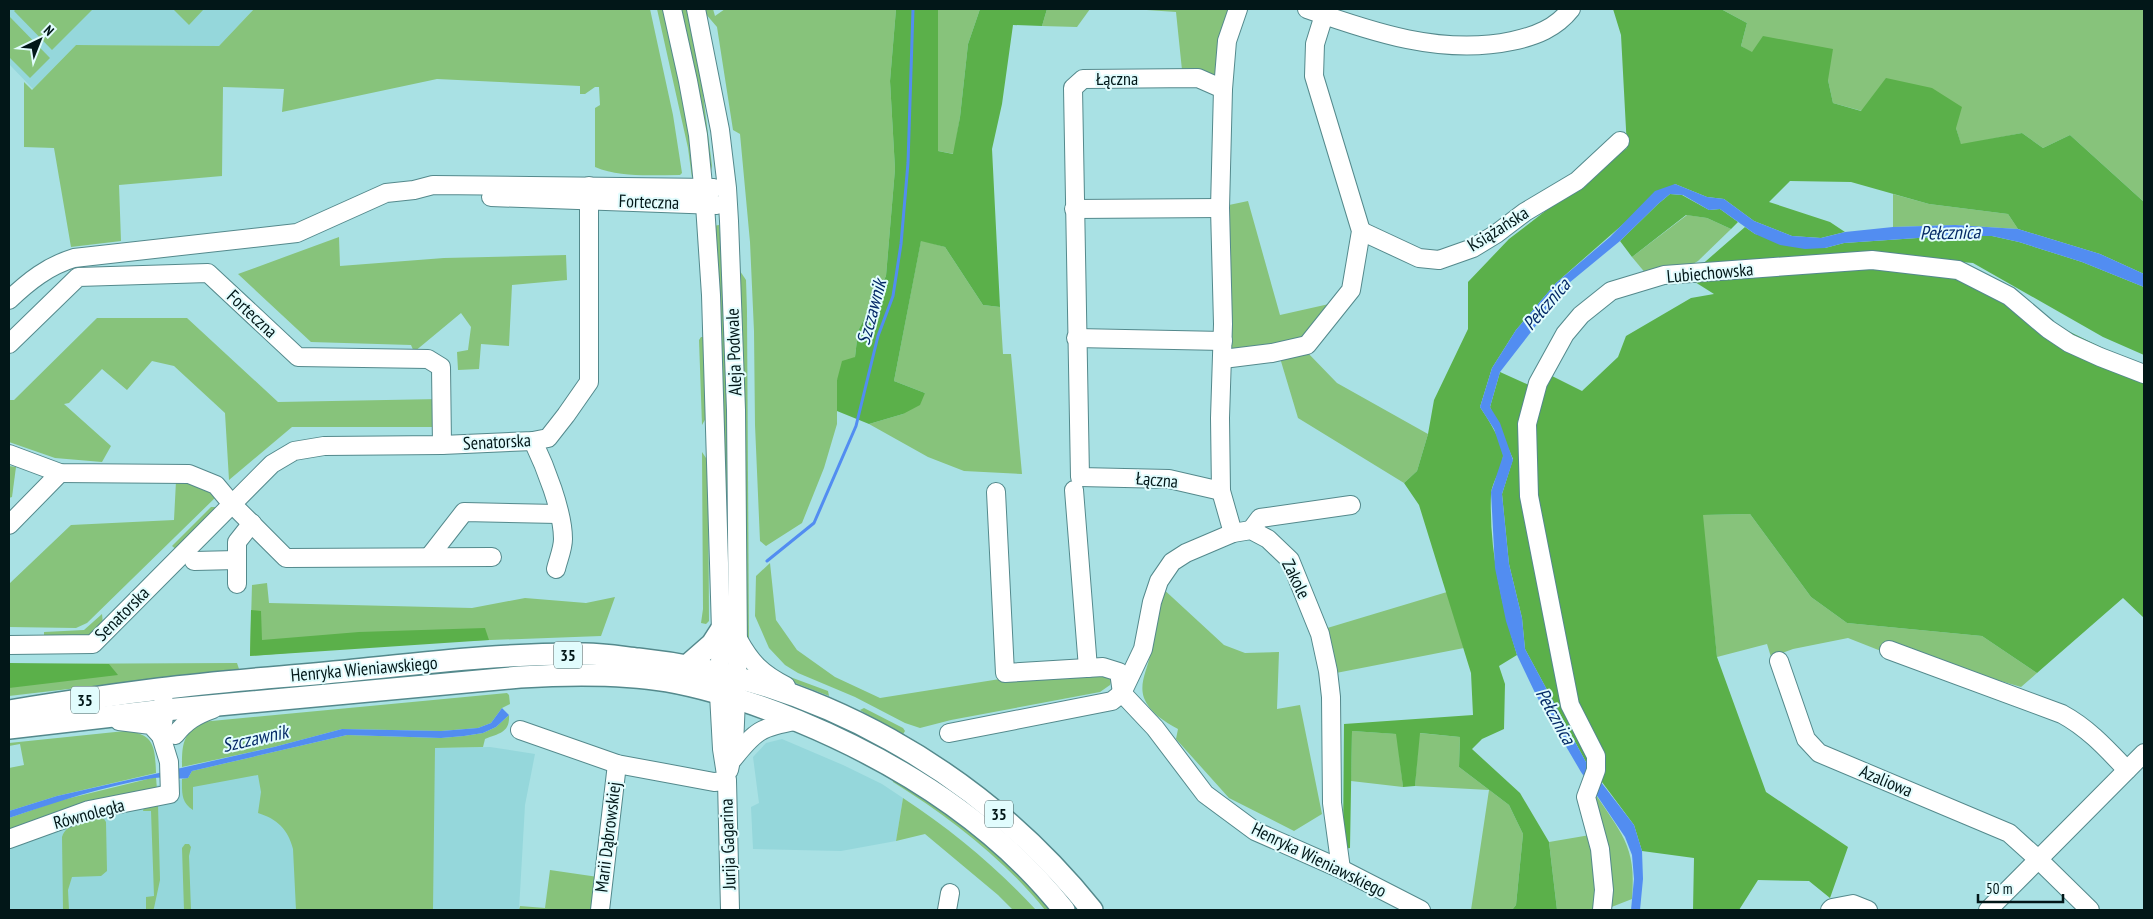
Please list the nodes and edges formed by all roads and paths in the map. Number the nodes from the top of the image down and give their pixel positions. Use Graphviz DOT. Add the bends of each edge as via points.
graph roads {
  1 [pos="672,9"];
  2 [pos="696,9"];
  3 [pos="1238,9"];
  4 [pos="1307,9"];
  5 [pos="1571,9"];
  6 [pos="1324,15"];
  7 [pos="1224,89"];
  8 [pos="1620,141"];
  9 [pos="589,193"];
  10 [pos="728,196"];
  11 [pos="705,197"];
  12 [pos="1220,208"];
  13 [pos="1074,209"];
  14 [pos="1361,231"];
  15 [pos="9,300"];
  16 [pos="1076,338"];
  17 [pos="1223,341"];
  18 [pos="9,344"];
  19 [pos="1223,359"];
  20 [pos="2144,374"];
  21 [pos="533,441"];
  22 [pos="442,445"];
  23 [pos="9,454"];
  24 [pos="60,473"];
  25 [pos="1074,490"];
  26 [pos="1221,491"];
  27 [pos="996,492"];
  28 [pos="231,503"];
  29 [pos="1351,506"];
  30 [pos="558,514"];
  31 [pos="252,523"];
  32 [pos="9,525"];
  33 [pos="1252,530"];
  34 [pos="1233,534"];
  35 [pos="429,557"];
  36 [pos="492,557"];
  37 [pos="237,560"];
  38 [pos="194,561"];
  39 [pos="556,570"];
  40 [pos="237,584"];
  41 [pos="730,634"];
  42 [pos="9,644"];
  43 [pos="1889,650"];
  44 [pos="1779,661"];
  45 [pos="688,665"];
  46 [pos="1088,668"];
  47 [pos="728,674"];
  48 [pos="161,689"];
  49 [pos="1122,693"];
  50 [pos="727,696"];
  51 [pos="232,703"];
  52 [pos="831,709"];
  53 [pos="9,710"];
  54 [pos="164,710"];
  55 [pos="89,719"];
  56 [pos="796,721"];
  57 [pos="9,728"];
  58 [pos="520,730"];
  59 [pos="949,733"];
  60 [pos="168,735"];
  61 [pos="2144,753"];
  62 [pos="617,764"];
  63 [pos="2127,770"];
  64 [pos="728,773"];
  65 [pos="9,838"];
  66 [pos="2039,860"];
  67 [pos="1341,869"];
  68 [pos="950,893"];
  69 [pos="600,910"];
  70 [pos="730,910"];
  71 [pos="947,910"];
  72 [pos="1064,910"];
  73 [pos="1092,910"];
  74 [pos="1420,910"];
  75 [pos="1602,910"];
  76 [pos="1830,910"];
  77 [pos="1868,910"];
  78 [pos="1988,910"];
  79 [pos="2090,910"];
  1 -- 11 [label="street, Aleja Podwale" via="696,126"];
  2 -- 10 [label="street, Aleja Podwale" via="720,130"];
  3 -- 7 [label="street" via="1227,41"];
  4 -- 6 [label="street"];
  5 -- 6 [label="street" via="1548,31 1493,45 1460,47 1426,43"];
  6 -- 14 [label="street" via="1316,44 1314,76"];
  7 -- 12 [label="street"];
  7 -- 13 [label="street, Łączna" via="1198,78 1083,79 1073,88"];
  8 -- 14 [label="street, Książańska" via="1577,181 1473,248 1439,260 1419,258"];
  9 -- 11 [label="street, Forteczna"];
  9 -- 15 [label="street, Forteczna" via="436,196 414,190 386,193 297,233 74,258 58,263 33,278"];
  9 -- 21 [label="street, Senatorska" via="588,382 548,438"];
  10 -- 11 [label="street, Forteczna"];
  10 -- 41 [label="street, Aleja Podwale" via="736,410"];
  11 -- 41 [label="street, Aleja Podwale"];
  12 -- 13 [label="street"];
  12 -- 17 [label="street"];
  13 -- 16 [label="street, Łączna"];
  14 -- 19 [label="street" via="1351,290 1307,345"];
  16 -- 17 [label="street"];
  16 -- 26 [label="street, Łączna" via="1080,477 1170,479"];
  17 -- 19 [label="street"];
  18 -- 22 [label="street, Forteczna" via="78,277 208,273 298,357 428,359 441,367"];
  19 -- 26 [label="street"];
  20 -- 75 [label="street, Lubiechowska" via="2069,343 2048,330 2009,296 1958,270 1872,260 1664,275 1611,291 1581,315 1565,334 1538,383 1527,424 1529,496 1570,705 1596,756 1596,770 1586,797 1600,849 1604,890"];
  21 -- 22 [label="street, Senatorska"];
  21 -- 30 [label="street" via="547,469"];
  22 -- 28 [label="street, Senatorska" via="324,446 294,452 272,464"];
  23 -- 24 [label="street"];
  24 -- 28 [label="street" via="189,474 216,485"];
  24 -- 32 [label="street"];
  25 -- 46 [label="street"];
  26 -- 34 [label="street"];
  27 -- 46 [label="street" via="1006,673"];
  28 -- 31 [label="street"];
  28 -- 42 [label="street, Senatorska" via="93,644"];
  29 -- 33 [label="street" via="1260,518"];
  30 -- 35 [label="street" via="464,512"];
  30 -- 39 [label="street" via="563,539"];
  31 -- 35 [label="street" via="286,558"];
  31 -- 37 [label="street" via="237,542"];
  33 -- 34 [label="street"];
  33 -- 67 [label="street, Zakole" via="1268,539 1290,560 1320,634 1331,697 1332,803"];
  34 -- 49 [label="street" via="1172,562 1159,581 1146,641"];
  35 -- 36 [label="street"];
  37 -- 38 [label="street"];
  37 -- 40 [label="street"];
  41 -- 45 [label="main road" via="712,644"];
  41 -- 47 [label="street, Aleja Podwale"];
  41 -- 52 [label="street" via="766,676"];
  43 -- 63 [label="street" via="2076,721"];
  44 -- 66 [label="street, Azaliowa" via="1806,739 1819,753 2009,833"];
  45 -- 47 [label="main road, Henryka Wieniawskiego / 35"];
  45 -- 48 [label="main road, Henryka Wieniawskiego / 35" via="587,654 478,658"];
  46 -- 49 [label="street" via="1103,667 1118,672"];
  47 -- 50 [label="street, Aleja Podwale"];
  47 -- 52 [label="main road, 35"];
  48 -- 53 [label="main road, Henryka Wieniawskiego / 35"];
  48 -- 54 [label="street"];
  49 -- 59 [label="street" via="1112,701"];
  49 -- 67 [label="street, Henryka Wieniawskiego" via="1155,728 1205,794 1255,831"];
  50 -- 51 [label="main road, Henryka Wieniawskiego / 35" via="647,678 570,674"];
  50 -- 56 [label="main road, 35"];
  50 -- 64 [label="street, Jurija Gagarina" via="723,764"];
  51 -- 54 [label="main road, Henryka Wieniawskiego / 35"];
  51 -- 60 [label="street" via="195,715"];
  52 -- 73 [label="main road, 35" via="904,747 956,780 1041,852"];
  54 -- 55 [label="main road, Henryka Wieniawskiego / 35"];
  54 -- 60 [label="street" via="172,720"];
  55 -- 57 [label="main road, Henryka Wieniawskiego / 35"];
  55 -- 60 [label="street" via="150,725"];
  56 -- 64 [label="street" via="762,729 748,740"];
  56 -- 72 [label="main road, 35" via="876,757 931,789 1014,856"];
  58 -- 62 [label="street"];
  60 -- 65 [label="street, Równoległa" via="170,790 90,810"];
  61 -- 63 [label="street"];
  62 -- 64 [label="street" via="714,782"];
  62 -- 69 [label="street, Marii Dąbrowskiej"];
  63 -- 66 [label="street"];
  64 -- 70 [label="street, Jurija Gagarina"];
  66 -- 78 [label="street"];
  66 -- 79 [label="street, Azaliowa"];
  67 -- 74 [label="street, Henryka Wieniawskiego"];
  68 -- 71 [label="street"];
  76 -- 77 [label="street" via="1854,904"];
}
